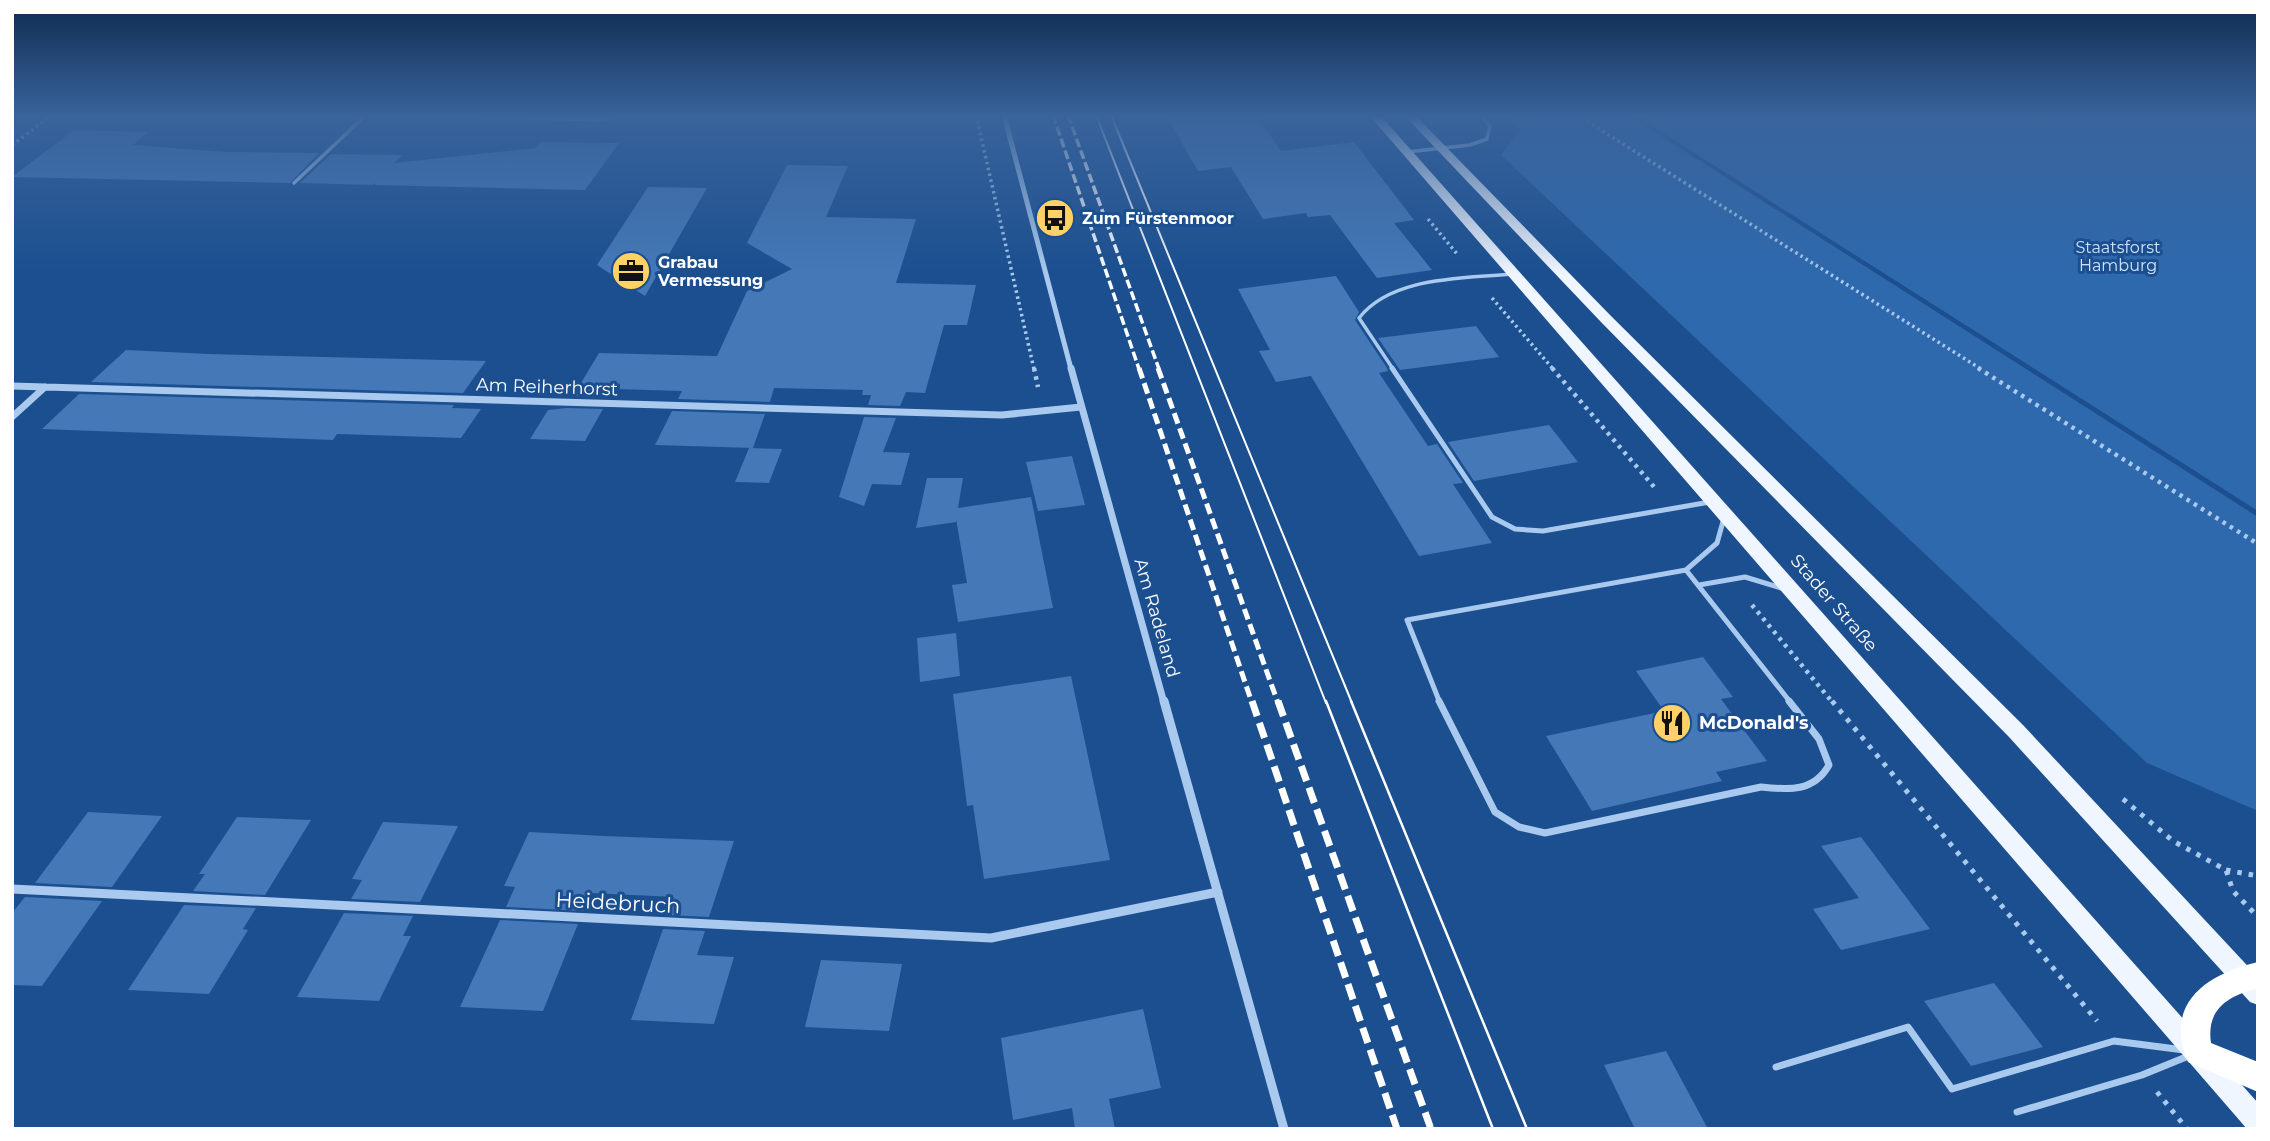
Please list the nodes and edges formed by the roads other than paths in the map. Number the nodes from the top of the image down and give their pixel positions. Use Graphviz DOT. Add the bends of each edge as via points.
graph roads {
  1 [pos="310,168"];
  2 [pos="1018,168"];
  3 [pos="1421,168"];
  4 [pos="1461,168"];
  5 [pos="294,183"];
  6 [pos="1514,273"];
  7 [pos="12,386"];
  8 [pos="45,387"];
  9 [pos="1081,407"];
  10 [pos="12,417"];
  11 [pos="1719,508"];
  12 [pos="1686,570"];
  13 [pos="1699,585"];
  14 [pos="1791,592"];
  15 [pos="12,889"];
  16 [pos="1218,892"];
  17 [pos="2253,982"];
  18 [pos="2198,1052"];
  19 [pos="1776,1067"];
  20 [pos="2258,1077"];
  21 [pos="2017,1112"];
  22 [pos="2258,1122"];
  23 [pos="1284,1129"];
  1 -- 5 [label="lane"];
  2 -- 9 [label="street, Am Radeland"];
  3 -- 6 [label="main road, Stader Straße"];
  4 -- 17 [label="main road, Stader Straße" via="2007,722"];
  6 -- 11 [label="main road, Stader Straße"];
  6 -- 11 [label="lane" via="1395,290 1373,301 1359,318 1492,517 1515,529 1543,531 1673,509"];
  7 -- 8 [label="street, Am Reiherhorst"];
  8 -- 9 [label="street, Am Reiherhorst" via="1002,415"];
  8 -- 10 [label="street"];
  9 -- 16 [label="street, Am Radeland"];
  11 -- 12 [label="lane" via="1723,535"];
  11 -- 14 [label="main road, Stader Straße"];
  12 -- 13 [label="lane"];
  12 -- 13 [label="lane" via="1407,620 1437,698 1495,812 1519,827 1545,832 1761,787 1795,790 1825,775 1829,765 1819,739"];
  13 -- 14 [label="lane" via="1745,577"];
  14 -- 18 [label="main road, Stader Straße"];
  15 -- 16 [label="street, Heidebruch" via="991,938"];
  16 -- 23 [label="street, Am Radeland"];
  17 -- 18 [label="highway" via="2221,987 2199,1008 2194,1036"];
  18 -- 19 [label="lane" via="2114,1041 1952,1089 1908,1027"];
  18 -- 20 [label="highway"];
  18 -- 21 [label="lane" via="2142,1075"];
  18 -- 22 [label="main road, Stader Straße"];
}
